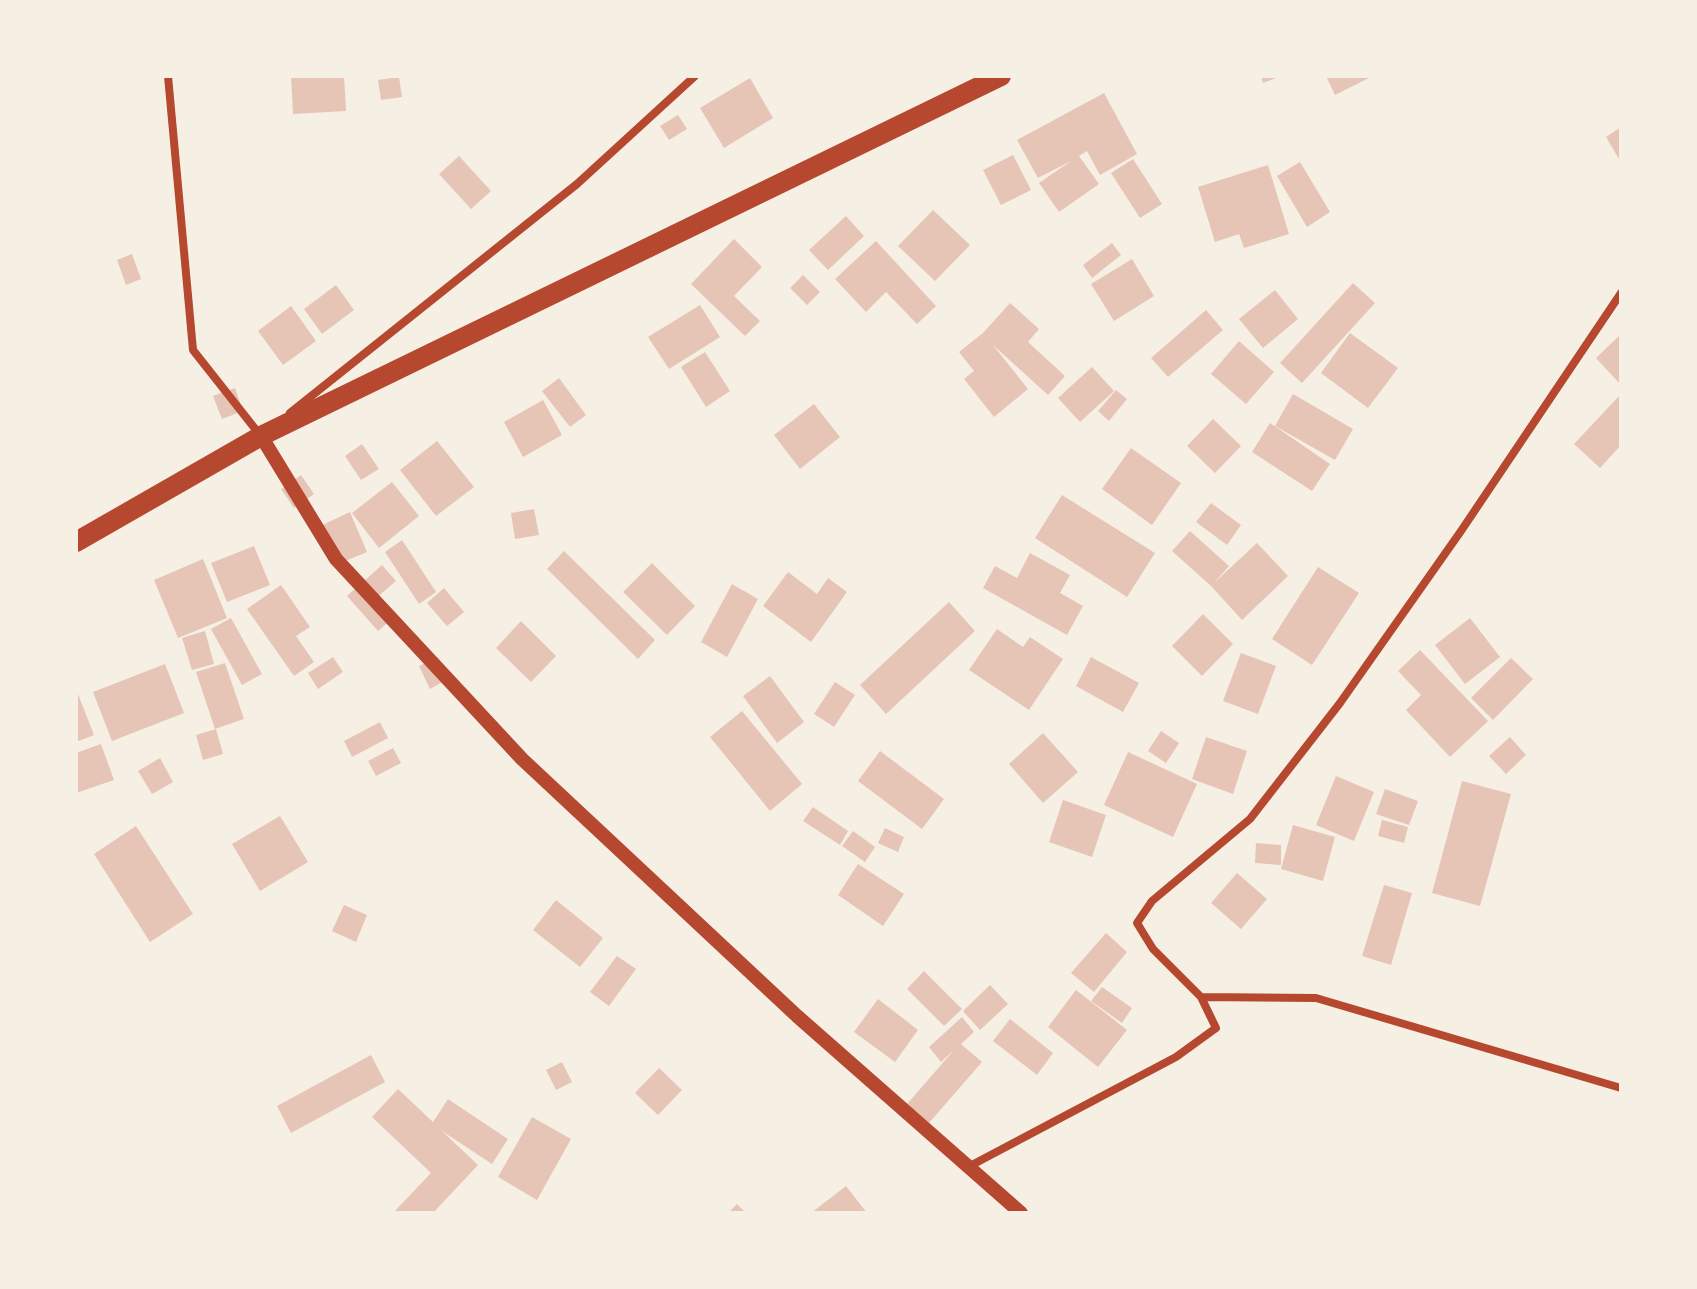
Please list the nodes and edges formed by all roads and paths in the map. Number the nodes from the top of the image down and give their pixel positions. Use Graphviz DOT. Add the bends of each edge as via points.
graph roads {
  1 [pos="168,76"];
  2 [pos="695,76"];
  3 [pos="1001,76"];
  4 [pos="1621,293"];
  5 [pos="261,436"];
  6 [pos="76,542"];
  7 [pos="1201,997"];
  8 [pos="1621,1088"];
  9 [pos="968,1167"];
  10 [pos="1021,1213"];
  1 -- 5 [label="street" via="193,350"];
  2 -- 5 [label="street" via="577,184"];
  3 -- 5 [label="main road"];
  4 -- 7 [label="street" via="1340,703 1250,819 1152,901 1137,923 1153,949"];
  5 -- 6 [label="main road"];
  5 -- 9 [label="street" via="336,559 522,759"];
  7 -- 8 [label="street" via="1316,998"];
  7 -- 9 [label="street" via="1216,1028 1176,1057"];
  9 -- 10 [label="street"];
}
